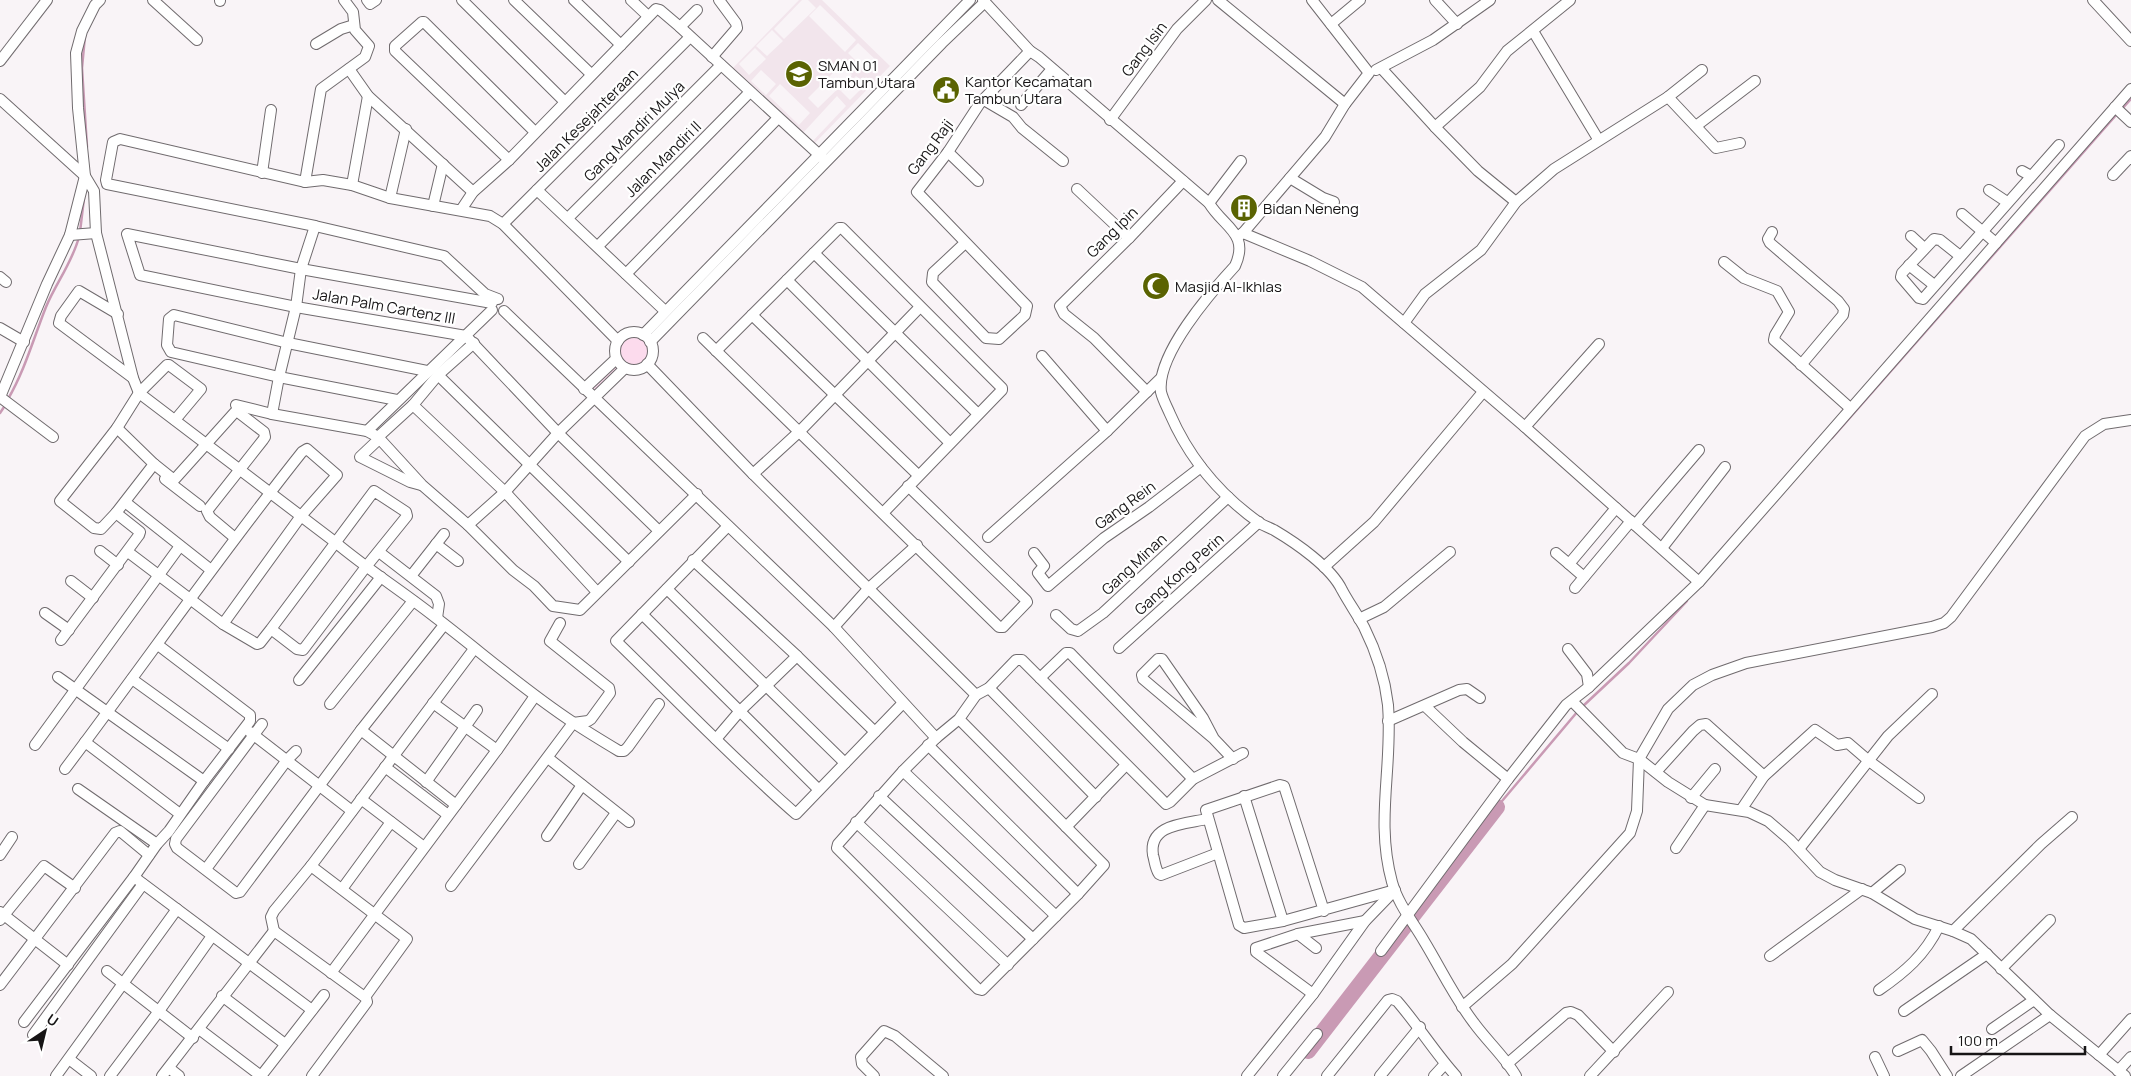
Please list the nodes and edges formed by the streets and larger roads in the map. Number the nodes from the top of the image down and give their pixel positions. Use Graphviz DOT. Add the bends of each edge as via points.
graph roads {
  1 [pos="48,0"];
  2 [pos="100,0"];
  3 [pos="153,0"];
  4 [pos="344,0"];
  5 [pos="367,0"];
  6 [pos="376,0"];
  7 [pos="462,0"];
  8 [pos="514,0"];
  9 [pos="574,0"];
  10 [pos="631,0"];
  11 [pos="719,0"];
  12 [pos="970,0"];
  13 [pos="1206,0"];
  14 [pos="1218,0"];
  15 [pos="1312,0"];
  16 [pos="1360,0"];
  17 [pos="1435,0"];
  18 [pos="1490,0"];
  19 [pos="1570,0"];
  20 [pos="2093,0"];
  21 [pos="984,1"];
  22 [pos="697,10"];
  23 [pos="648,16"];
  24 [pos="1331,24"];
  25 [pos="1457,24"];
  26 [pos="354,25"];
  27 [pos="680,28"];
  28 [pos="1533,31"];
  29 [pos="934,35"];
  30 [pos="690,37"];
  31 [pos="197,40"];
  32 [pos="2131,41"];
  33 [pos="942,43"];
  34 [pos="316,44"];
  35 [pos="621,45"];
  36 [pos="1030,51"];
  37 [pos="2,55"];
  38 [pos="712,56"];
  39 [pos="721,65"];
  40 [pos="1382,68"];
  41 [pos="349,69"];
  42 [pos="1052,69"];
  43 [pos="1702,70"];
  44 [pos="1369,73"];
  45 [pos="591,74"];
  46 [pos="1755,81"];
  47 [pos="2131,89"];
  48 [pos="750,92"];
  49 [pos="368,96"];
  50 [pos="1668,96"];
  51 [pos="0,99"];
  52 [pos="984,100"];
  53 [pos="564,101"];
  54 [pos="1345,104"];
  55 [pos="1020,105"];
  56 [pos="272,110"];
  57 [pos="2118,110"];
  58 [pos="778,118"];
  59 [pos="1110,120"];
  60 [pos="2131,122"];
  61 [pos="1696,126"];
  62 [pos="1434,127"];
  63 [pos="406,129"];
  64 [pos="535,132"];
  65 [pos="1598,139"];
  66 [pos="1740,143"];
  67 [pos="2059,145"];
  68 [pos="948,152"];
  69 [pos="2131,156"];
  70 [pos="822,158"];
  71 [pos="509,160"];
  72 [pos="1063,161"];
  73 [pos="1241,161"];
  74 [pos="443,164"];
  75 [pos="262,173"];
  76 [pos="2113,175"];
  77 [pos="85,176"];
  78 [pos="1290,178"];
  79 [pos="978,181"];
  80 [pos="1183,181"];
  81 [pos="305,182"];
  82 [pos="352,185"];
  83 [pos="1077,189"];
  84 [pos="537,190"];
  85 [pos="1989,190"];
  86 [pos="473,192"];
  87 [pos="390,198"];
  88 [pos="1334,202"];
  89 [pos="1516,202"];
  90 [pos="2007,202"];
  91 [pos="1209,203"];
  92 [pos="433,206"];
  93 [pos="461,210"];
  94 [pos="1962,214"];
  95 [pos="568,218"];
  96 [pos="503,224"];
  97 [pos="314,226"];
  98 [pos="1982,231"];
  99 [pos="1772,232"];
  100 [pos="96,233"];
  101 [pos="70,235"];
  102 [pos="1240,235"];
  103 [pos="1911,236"];
  104 [pos="1129,238"];
  105 [pos="739,243"];
  106 [pos="1996,243"];
  107 [pos="965,244"];
  108 [pos="598,246"];
  109 [pos="1924,248"];
  110 [pos="814,253"];
  111 [pos="1960,256"];
  112 [pos="1724,262"];
  113 [pos="1909,265"];
  114 [pos="301,269"];
  115 [pos="626,274"];
  116 [pos="787,280"];
  117 [pos="1934,285"];
  118 [pos="494,304"];
  119 [pos="296,307"];
  120 [pos="920,307"];
  121 [pos="665,311"];
  122 [pos="118,314"];
  123 [pos="752,315"];
  124 [pos="1404,323"];
  125 [pos="0,328"];
  126 [pos="895,332"];
  127 [pos="466,336"];
  128 [pos="646,338"];
  129 [pos="702,338"];
  130 [pos="618,341"];
  131 [pos="24,342"];
  132 [pos="288,343"];
  133 [pos="474,343"];
  134 [pos="1599,344"];
  135 [pos="716,351"];
  136 [pos="1042,356"];
  137 [pos="616,359"];
  138 [pos="868,360"];
  139 [pos="647,364"];
  140 [pos="1801,365"];
  141 [pos="625,368"];
  142 [pos="427,371"];
  143 [pos="438,375"];
  144 [pos="279,377"];
  145 [pos="133,378"];
  146 [pos="1161,378"];
  147 [pos="584,389"];
  148 [pos="1147,392"];
  149 [pos="1483,392"];
  150 [pos="139,393"];
  151 [pos="834,395"];
  152 [pos="0,397"];
  153 [pos="594,399"];
  154 [pos="397,400"];
  155 [pos="236,405"];
  156 [pos="413,405"];
  157 [pos="1850,408"];
  158 [pos="272,414"];
  159 [pos="978,414"];
  160 [pos="175,420"];
  161 [pos="2131,420"];
  162 [pos="1525,426"];
  163 [pos="117,428"];
  164 [pos="366,431"];
  165 [pos="800,431"];
  166 [pos="1107,431"];
  167 [pos="558,433"];
  168 [pos="53,437"];
  169 [pos="379,438"];
  170 [pos="950,442"];
  171 [pos="206,443"];
  172 [pos="1698,450"];
  173 [pos="529,464"];
  174 [pos="152,466"];
  175 [pos="1201,467"];
  176 [pos="1725,468"];
  177 [pos="240,470"];
  178 [pos="753,474"];
  179 [pos="918,474"];
  180 [pos="422,485"];
  181 [pos="908,486"];
  182 [pos="270,492"];
  183 [pos="505,492"];
  184 [pos="697,494"];
  185 [pos="1228,497"];
  186 [pos="125,502"];
  187 [pos="200,506"];
  188 [pos="1616,508"];
  189 [pos="116,513"];
  190 [pos="883,513"];
  191 [pos="301,516"];
  192 [pos="1259,522"];
  193 [pos="1633,523"];
  194 [pos="468,525"];
  195 [pos="728,526"];
  196 [pos="659,530"];
  197 [pos="444,534"];
  198 [pos="988,537"];
  199 [pos="235,538"];
  200 [pos="335,542"];
  201 [pos="436,544"];
  202 [pos="180,546"];
  203 [pos="917,546"];
  204 [pos="1662,548"];
  205 [pos="100,551"];
  206 [pos="128,552"];
  207 [pos="379,552"];
  208 [pos="1450,552"];
  209 [pos="1034,553"];
  210 [pos="1556,553"];
  211 [pos="693,560"];
  212 [pos="458,562"];
  213 [pos="629,562"];
  214 [pos="1569,564"];
  215 [pos="118,565"];
  216 [pos="1324,567"];
  217 [pos="365,568"];
  218 [pos="211,570"];
  219 [pos="159,575"];
  220 [pos="381,576"];
  221 [pos="411,576"];
  222 [pos="1584,577"];
  223 [pos="71,582"];
  224 [pos="1699,582"];
  225 [pos="1575,588"];
  226 [pos="667,589"];
  227 [pos="868,589"];
  228 [pos="598,592"];
  229 [pos="93,598"];
  230 [pos="191,600"];
  231 [pos="413,601"];
  232 [pos="45,612"];
  233 [pos="642,614"];
  234 [pos="1056,615"];
  235 [pos="1359,618"];
  236 [pos="441,622"];
  237 [pos="560,623"];
  238 [pos="223,624"];
  239 [pos="834,627"];
  240 [pos="271,628"];
  241 [pos="69,630"];
  242 [pos="61,640"];
  243 [pos="158,645"];
  244 [pos="1119,648"];
  245 [pos="474,649"];
  246 [pos="1568,649"];
  247 [pos="797,656"];
  248 [pos="58,677"];
  249 [pos="1040,678"];
  250 [pos="132,679"];
  251 [pos="299,680"];
  252 [pos="768,686"];
  253 [pos="1589,687"];
  254 [pos="989,688"];
  255 [pos="75,690"];
  256 [pos="1932,694"];
  257 [pos="976,695"];
  258 [pos="536,696"];
  259 [pos="1480,698"];
  260 [pos="1572,701"];
  261 [pos="433,703"];
  262 [pos="903,703"];
  263 [pos="330,704"];
  264 [pos="659,704"];
  265 [pos="1425,706"];
  266 [pos="477,710"];
  267 [pos="108,712"];
  268 [pos="740,712"];
  269 [pos="959,719"];
  270 [pos="1388,721"];
  271 [pos="573,723"];
  272 [pos="262,724"];
  273 [pos="466,727"];
  274 [pos="245,729"];
  275 [pos="361,730"];
  276 [pos="875,732"];
  277 [pos="254,736"];
  278 [pos="716,739"];
  279 [pos="1214,739"];
  280 [pos="85,742"];
  281 [pos="932,742"];
  282 [pos="35,746"];
  283 [pos="228,749"];
  284 [pos="497,750"];
  285 [pos="296,751"];
  286 [pos="1244,753"];
  287 [pos="393,756"];
  288 [pos="548,758"];
  289 [pos="1233,758"];
  290 [pos="1639,759"];
  291 [pos="287,760"];
  292 [pos="1868,761"];
  293 [pos="845,763"];
  294 [pos="1126,765"];
  295 [pos="385,767"];
  296 [pos="1715,769"];
  297 [pos="65,770"];
  298 [pos="903,771"];
  299 [pos="1656,772"];
  300 [pos="1764,776"];
  301 [pos="1508,778"];
  302 [pos="1193,779"];
  303 [pos="204,780"];
  304 [pos="426,782"];
  305 [pos="582,785"];
  306 [pos="319,786"];
  307 [pos="78,789"];
  308 [pos="818,789"];
  309 [pos="879,796"];
  310 [pos="1244,796"];
  311 [pos="1096,797"];
  312 [pos="1691,798"];
  313 [pos="1920,798"];
  314 [pos="361,800"];
  315 [pos="456,805"];
  316 [pos="1706,806"];
  317 [pos="1741,810"];
  318 [pos="352,811"];
  319 [pos="616,813"];
  320 [pos="180,814"];
  321 [pos="448,815"];
  322 [pos="2072,817"];
  323 [pos="1207,819"];
  324 [pos="391,822"];
  325 [pos="630,822"];
  326 [pos="856,822"];
  327 [pos="1066,827"];
  328 [pos="173,835"];
  329 [pos="547,836"];
  330 [pos="12,837"];
  331 [pos="157,844"];
  332 [pos="424,847"];
  333 [pos="1676,848"];
  334 [pos="1799,849"];
  335 [pos="1218,852"];
  336 [pos="0,854"];
  337 [pos="149,855"];
  338 [pos="579,864"];
  339 [pos="311,866"];
  340 [pos="206,870"];
  341 [pos="1900,870"];
  342 [pos="134,877"];
  343 [pos="143,884"];
  344 [pos="451,886"];
  345 [pos="75,888"];
  346 [pos="342,890"];
  347 [pos="1395,890"];
  348 [pos="1867,891"];
  349 [pos="1078,894"];
  350 [pos="176,909"];
  351 [pos="1324,911"];
  352 [pos="374,914"];
  353 [pos="1407,914"];
  354 [pos="1,915"];
  355 [pos="1056,916"];
  356 [pos="2050,920"];
  357 [pos="1365,921"];
  358 [pos="1283,922"];
  359 [pos="1939,926"];
  360 [pos="274,931"];
  361 [pos="1953,931"];
  362 [pos="1298,934"];
  363 [pos="212,936"];
  364 [pos="36,939"];
  365 [pos="1033,939"];
  366 [pos="1316,948"];
  367 [pos="1381,951"];
  368 [pos="1987,954"];
  369 [pos="1770,956"];
  370 [pos="248,963"];
  371 [pos="68,965"];
  372 [pos="1008,965"];
  373 [pos="2001,969"];
  374 [pos="107,971"];
  375 [pos="331,973"];
  376 [pos="124,984"];
  377 [pos="0,985"];
  378 [pos="1879,990"];
  379 [pos="1668,992"];
  380 [pos="1313,994"];
  381 [pos="324,995"];
  382 [pos="222,996"];
  383 [pos="365,997"];
  384 [pos="2034,1000"];
  385 [pos="1462,1007"];
  386 [pos="312,1010"];
  387 [pos="159,1011"];
  388 [pos="1904,1011"];
  389 [pos="2050,1015"];
  390 [pos="2131,1019"];
  391 [pos="24,1022"];
  392 [pos="1420,1027"];
  393 [pos="1992,1029"];
  394 [pos="196,1033"];
  395 [pos="1317,1034"];
  396 [pos="33,1035"];
  397 [pos="285,1044"];
  398 [pos="1614,1052"];
  399 [pos="1898,1052"];
  400 [pos="2099,1055"];
  401 [pos="1875,1057"];
  402 [pos="2131,1057"];
  403 [pos="69,1059"];
  404 [pos="1445,1064"];
  405 [pos="1507,1064"];
  406 [pos="166,1072"];
  407 [pos="2121,1073"];
  408 [pos="1596,1074"];
  409 [pos="56,1076"];
  410 [pos="91,1076"];
  411 [pos="110,1076"];
  412 [pos="179,1076"];
  413 [pos="312,1076"];
  414 [pos="874,1076"];
  415 [pos="943,1076"];
  416 [pos="1246,1076"];
  417 [pos="1283,1076"];
  418 [pos="1327,1076"];
  419 [pos="1380,1076"];
  420 [pos="1434,1076"];
  421 [pos="1456,1076"];
  422 [pos="1516,1076"];
  423 [pos="1884,1076"];
  424 [pos="1947,1076"];
  425 [pos="1961,1076"];
  1 -- 37 [label="street"];
  2 -- 77 [label="street" via="82,31 76,53"];
  3 -- 31 [label="street"];
  4 -- 26 [label="street" via="353,12"];
  5 -- 6 [label="street" via="370,4"];
  7 -- 53 [label="street"];
  8 -- 45 [label="street"];
  9 -- 35 [label="street"];
  10 -- 23 [label="street"];
  11 -- 38 [label="street" via="738,28"];
  12 -- 29 [label="street"];
  13 -- 59 [label="street, Gang Isin" via="1177,29"];
  14 -- 54 [label="street"];
  15 -- 24 [label="street"];
  16 -- 24 [label="street"];
  17 -- 25 [label="street"];
  18 -- 25 [label="street"];
  19 -- 28 [label="street"];
  20 -- 32 [label="street"];
  21 -- 33 [label="street"];
  21 -- 36 [label="street"];
  22 -- 27 [label="street"];
  23 -- 27 [label="street" via="654,10 660,10"];
  23 -- 35 [label="street"];
  24 -- 44 [label="street"];
  25 -- 40 [label="street"];
  26 -- 34 [label="street"];
  26 -- 41 [label="street" via="368,49 365,57"];
  27 -- 30 [label="street"];
  28 -- 62 [label="street" via="1507,52 1480,87"];
  28 -- 65 [label="street"];
  29 -- 33 [label="street"];
  29 -- 70 [label="street"];
  30 -- 38 [label="street"];
  30 -- 84 [label="street, Jalan Kesejahteraan"];
  33 -- 70 [label="street"];
  35 -- 45 [label="street"];
  36 -- 42 [label="street"];
  36 -- 52 [label="street, Gang Raji"];
  38 -- 39 [label="street"];
  39 -- 48 [label="street"];
  39 -- 95 [label="street, Gang Mandiri Mulya"];
  40 -- 44 [label="street"];
  40 -- 62 [label="street"];
  41 -- 49 [label="street"];
  41 -- 81 [label="street" via="321,89"];
  42 -- 55 [label="street"];
  42 -- 59 [label="street"];
  43 -- 50 [label="street"];
  44 -- 54 [label="street"];
  45 -- 53 [label="street"];
  46 -- 61 [label="street"];
  47 -- 57 [label="street"];
  48 -- 58 [label="street"];
  48 -- 108 [label="street, Jalan Mandiri II"];
  49 -- 63 [label="street"];
  49 -- 82 [label="street"];
  50 -- 61 [label="street"];
  50 -- 65 [label="street"];
  51 -- 77 [label="street"];
  52 -- 68 [label="street, Gang Raji"];
  52 -- 72 [label="street" via="1012,117"];
  53 -- 64 [label="street"];
  54 -- 78 [label="street" via="1325,137"];
  56 -- 75 [label="street"];
  57 -- 60 [label="street"];
  57 -- 106 [label="street"];
  58 -- 70 [label="street"];
  58 -- 115 [label="street"];
  59 -- 80 [label="street"];
  61 -- 66 [label="street" via="1718,149"];
  62 -- 89 [label="street" via="1478,171"];
  63 -- 74 [label="street"];
  63 -- 87 [label="street"];
  64 -- 71 [label="street"];
  64 -- 71 [label="street" via="424,22 395,46 395,51"];
  65 -- 89 [label="street" via="1554,169"];
  67 -- 90 [label="street" via="2026,174"];
  68 -- 79 [label="street"];
  68 -- 107 [label="street, Gang Raji" via="918,189 918,195"];
  69 -- 76 [label="street"];
  70 -- 105 [label="street"];
  71 -- 86 [label="street"];
  73 -- 91 [label="street"];
  74 -- 86 [label="street"];
  74 -- 92 [label="street"];
  75 -- 81 [label="street"];
  75 -- 97 [label="street" via="118,139 114,142 106,182"];
  77 -- 100 [label="street" via="94,191"];
  77 -- 101 [label="street"];
  78 -- 88 [label="street"];
  78 -- 102 [label="street"];
  80 -- 91 [label="street"];
  80 -- 104 [label="street, Gang Ipin"];
  81 -- 82 [label="street" via="323,180"];
  82 -- 87 [label="street"];
  83 -- 104 [label="street"];
  84 -- 95 [label="street"];
  84 -- 96 [label="street, Jalan Kesejahteraan"];
  85 -- 90 [label="street"];
  86 -- 93 [label="street"];
  87 -- 92 [label="street"];
  89 -- 124 [label="street" via="1481,250 1425,294"];
  90 -- 98 [label="street"];
  91 -- 102 [label="street" via="1215,213"];
  92 -- 93 [label="street"];
  93 -- 96 [label="street" via="490,216"];
  94 -- 98 [label="street"];
  95 -- 108 [label="street"];
  96 -- 130 [label="street"];
  97 -- 114 [label="street"];
  97 -- 118 [label="street" via="444,256"];
  98 -- 106 [label="street"];
  98 -- 111 [label="street"];
  99 -- 140 [label="street" via="1768,239 1770,243 1844,309"];
  100 -- 101 [label="street"];
  100 -- 122 [label="street"];
  101 -- 131 [label="street"];
  102 -- 124 [label="street" via="1310,260 1362,287"];
  102 -- 146 [label="street" via="1240,252 1235,266 1179,338"];
  103 -- 109 [label="street"];
  104 -- 148 [label="street, Gang Ipin" via="1061,304 1060,310 1094,338"];
  105 -- 121 [label="street"];
  105 -- 128 [label="street"];
  106 -- 157 [label="street"];
  107 -- 107 [label="street" via="1027,306 1025,315 999,339 986,338 932,282 933,273"];
  108 -- 115 [label="street"];
  109 -- 111 [label="street" via="1931,240 1937,239"];
  109 -- 113 [label="street"];
  110 -- 116 [label="street"];
  110 -- 120 [label="street" via="841,228"];
  110 -- 126 [label="street"];
  111 -- 117 [label="street"];
  112 -- 140 [label="street" via="1744,278 1777,291 1788,314 1774,340"];
  113 -- 117 [label="street"];
  113 -- 117 [label="street" via="1901,277 1919,299 1923,299"];
  114 -- 118 [label="street"];
  114 -- 119 [label="street"];
  114 -- 119 [label="street, Jalan Palm Cartenz III" via="127,234 140,275"];
  115 -- 121 [label="street"];
  116 -- 123 [label="street"];
  116 -- 138 [label="street"];
  118 -- 127 [label="street"];
  118 -- 147 [label="street" via="505,304 504,311"];
  119 -- 127 [label="street, Jalan Palm Cartenz III"];
  119 -- 132 [label="street"];
  120 -- 126 [label="street"];
  120 -- 159 [label="street" via="1001,386 1002,390"];
  121 -- 128 [label="street"];
  122 -- 145 [label="street"];
  122 -- 145 [label="street" via="79,291 60,316 59,323"];
  123 -- 135 [label="street"];
  123 -- 151 [label="street"];
  124 -- 149 [label="street"];
  125 -- 131 [label="street"];
  126 -- 138 [label="street"];
  126 -- 159 [label="street"];
  127 -- 133 [label="street"];
  127 -- 142 [label="street"];
  128 -- 130 [label="street" via="634,332"];
  128 -- 139 [label="street" via="652,354"];
  129 -- 135 [label="street"];
  130 -- 137 [label="street"];
  131 -- 152 [label="street"];
  132 -- 142 [label="street"];
  132 -- 144 [label="street"];
  132 -- 144 [label="street" via="174,315 169,319 167,345 171,352"];
  133 -- 143 [label="street"];
  133 -- 167 [label="street"];
  134 -- 162 [label="street"];
  135 -- 165 [label="street"];
  136 -- 166 [label="street"];
  137 -- 141 [label="street"];
  137 -- 147 [label="street"];
  138 -- 151 [label="street"];
  138 -- 170 [label="street"];
  139 -- 141 [label="street" via="636,370"];
  139 -- 178 [label="street"];
  140 -- 157 [label="street"];
  141 -- 153 [label="street"];
  142 -- 154 [label="street"];
  143 -- 156 [label="street"];
  143 -- 173 [label="street"];
  144 -- 154 [label="street"];
  144 -- 158 [label="street"];
  145 -- 150 [label="street"];
  146 -- 148 [label="street"];
  146 -- 175 [label="street" via="1163,398 1181,436"];
  147 -- 153 [label="street"];
  148 -- 166 [label="street"];
  149 -- 162 [label="street"];
  149 -- 216 [label="street" via="1374,522"];
  150 -- 160 [label="street"];
  150 -- 160 [label="street" via="167,365 174,368 201,389"];
  150 -- 163 [label="street"];
  151 -- 165 [label="street"];
  151 -- 179 [label="street"];
  152 -- 168 [label="street"];
  153 -- 167 [label="street"];
  153 -- 184 [label="street"];
  154 -- 164 [label="street"];
  155 -- 158 [label="street"];
  156 -- 169 [label="street"];
  156 -- 183 [label="street"];
  157 -- 224 [label="street"];
  158 -- 164 [label="street"];
  159 -- 170 [label="street"];
  160 -- 171 [label="street"];
  161 -- 290 [label="street" via="2104,424 2085,436 1944,623 1746,663 1712,674 1693,685 1668,709"];
  162 -- 188 [label="street"];
  163 -- 174 [label="street"];
  163 -- 189 [label="street" via="60,501 99,530"];
  164 -- 169 [label="street"];
  165 -- 178 [label="street"];
  165 -- 190 [label="street"];
  166 -- 198 [label="street"];
  167 -- 173 [label="street"];
  167 -- 196 [label="street"];
  169 -- 180 [label="street"];
  169 -- 180 [label="street" via="360,457"];
  170 -- 179 [label="street"];
  171 -- 174 [label="street" via="174,480"];
  171 -- 177 [label="street"];
  171 -- 177 [label="street" via="235,412 264,432 265,437"];
  172 -- 193 [label="street"];
  173 -- 183 [label="street"];
  173 -- 213 [label="street"];
  174 -- 186 [label="street"];
  174 -- 187 [label="street"];
  175 -- 185 [label="street"];
  175 -- 209 [label="street, Gang Rein" via="1104,538 1048,586 1038,573 1044,566"];
  176 -- 204 [label="street"];
  177 -- 182 [label="street"];
  177 -- 199 [label="street" via="207,511"];
  178 -- 227 [label="street"];
  179 -- 181 [label="street"];
  180 -- 194 [label="street"];
  181 -- 190 [label="street"];
  181 -- 203 [label="street" via="1027,602 1003,628 999,627"];
  182 -- 191 [label="street"];
  182 -- 191 [label="street" via="307,450 337,474"];
  182 -- 199 [label="street"];
  183 -- 194 [label="street"];
  183 -- 228 [label="street"];
  184 -- 195 [label="street"];
  184 -- 196 [label="street"];
  185 -- 192 [label="street"];
  185 -- 234 [label="street, Gang Minan" via="1103,613 1078,631"];
  186 -- 189 [label="street"];
  186 -- 202 [label="street"];
  188 -- 193 [label="street"];
  188 -- 214 [label="street"];
  189 -- 206 [label="street" via="140,532"];
  190 -- 203 [label="street"];
  191 -- 200 [label="street"];
  191 -- 238 [label="street"];
  192 -- 216 [label="street" via="1304,550"];
  192 -- 244 [label="street, Gang Kong Perin"];
  193 -- 204 [label="street"];
  193 -- 222 [label="street"];
  194 -- 228 [label="street" via="553,606 580,610"];
  195 -- 211 [label="street"];
  195 -- 239 [label="street"];
  196 -- 213 [label="street"];
  197 -- 201 [label="street"];
  199 -- 218 [label="street"];
  200 -- 207 [label="street" via="376,491 407,514"];
  200 -- 217 [label="street"];
  200 -- 240 [label="street"];
  201 -- 212 [label="street"];
  201 -- 221 [label="street"];
  202 -- 218 [label="street"];
  202 -- 219 [label="street"];
  203 -- 227 [label="street"];
  204 -- 224 [label="street"];
  205 -- 215 [label="street"];
  206 -- 215 [label="street"];
  206 -- 219 [label="street"];
  207 -- 217 [label="street"];
  207 -- 221 [label="street"];
  208 -- 235 [label="street" via="1384,607"];
  210 -- 214 [label="street"];
  211 -- 226 [label="street"];
  211 -- 247 [label="street"];
  213 -- 228 [label="street"];
  214 -- 222 [label="street"];
  215 -- 229 [label="street"];
  216 -- 235 [label="street" via="1342,588"];
  217 -- 220 [label="street"];
  217 -- 240 [label="street" via="303,650 297,649"];
  218 -- 230 [label="street"];
  219 -- 230 [label="street"];
  219 -- 255 [label="street"];
  220 -- 231 [label="street"];
  220 -- 251 [label="street"];
  221 -- 236 [label="street" via="436,596"];
  222 -- 225 [label="street"];
  223 -- 229 [label="street"];
  224 -- 253 [label="street"];
  226 -- 233 [label="street"];
  226 -- 252 [label="street"];
  227 -- 239 [label="street"];
  227 -- 257 [label="street"];
  229 -- 241 [label="street"];
  230 -- 238 [label="street"];
  230 -- 243 [label="street"];
  231 -- 236 [label="street"];
  231 -- 263 [label="street"];
  232 -- 241 [label="street"];
  233 -- 268 [label="street"];
  233 -- 278 [label="street" via="616,641"];
  235 -- 270 [label="street" via="1380,669"];
  236 -- 245 [label="street"];
  236 -- 275 [label="street"];
  237 -- 271 [label="street" via="550,641 610,693 588,721"];
  238 -- 240 [label="street" via="256,644"];
  239 -- 262 [label="street"];
  241 -- 242 [label="street"];
  243 -- 250 [label="street"];
  243 -- 274 [label="street" via="250,715"];
  245 -- 258 [label="street"];
  245 -- 261 [label="street"];
  246 -- 253 [label="street" via="1587,674"];
  247 -- 252 [label="street"];
  247 -- 276 [label="street"];
  248 -- 255 [label="street"];
  249 -- 254 [label="street" via="1019,660"];
  249 -- 294 [label="street"];
  249 -- 302 [label="street" via="1066,653 1070,653"];
  250 -- 267 [label="street"];
  250 -- 283 [label="street"];
  252 -- 268 [label="street"];
  252 -- 293 [label="street"];
  253 -- 260 [label="street"];
  254 -- 257 [label="street"];
  254 -- 311 [label="street"];
  255 -- 267 [label="street"];
  255 -- 282 [label="street"];
  256 -- 292 [label="street" via="1892,731"];
  257 -- 269 [label="street"];
  258 -- 271 [label="street"];
  258 -- 284 [label="street"];
  259 -- 265 [label="street" via="1470,690 1462,689"];
  260 -- 290 [label="street" via="1623,753"];
  260 -- 301 [label="street"];
  261 -- 273 [label="street"];
  261 -- 287 [label="street"];
  262 -- 276 [label="street"];
  262 -- 281 [label="street"];
  264 -- 271 [label="street" via="624,751"];
  265 -- 270 [label="street"];
  265 -- 301 [label="street"];
  266 -- 273 [label="street"];
  267 -- 280 [label="street"];
  267 -- 303 [label="street"];
  268 -- 278 [label="street"];
  268 -- 308 [label="street"];
  269 -- 281 [label="street"];
  269 -- 327 [label="street"];
  270 -- 347 [label="street" via="1383,834"];
  271 -- 288 [label="street"];
  272 -- 277 [label="street"];
  273 -- 284 [label="street"];
  273 -- 304 [label="street"];
  274 -- 277 [label="street"];
  274 -- 283 [label="street"];
  275 -- 287 [label="street"];
  275 -- 306 [label="street"];
  276 -- 293 [label="street"];
  277 -- 291 [label="street"];
  277 -- 328 [label="street"];
  278 -- 308 [label="street" via="747,772 796,814"];
  279 -- 279 [label="street" via="1162,659 1158,659 1142,679"];
  279 -- 289 [label="street"];
  280 -- 297 [label="street"];
  280 -- 320 [label="street"];
  281 -- 298 [label="street"];
  281 -- 349 [label="street"];
  283 -- 303 [label="street"];
  284 -- 315 [label="street"];
  285 -- 291 [label="street"];
  286 -- 289 [label="street"];
  287 -- 295 [label="street"];
  287 -- 304 [label="street"];
  288 -- 305 [label="street"];
  288 -- 344 [label="street"];
  289 -- 302 [label="street"];
  290 -- 299 [label="street"];
  290 -- 385 [label="street" via="1637,811 1630,833 1512,964"];
  291 -- 306 [label="street"];
  291 -- 340 [label="street"];
  292 -- 300 [label="street" via="1848,743 1837,745 1813,730"];
  292 -- 313 [label="street"];
  292 -- 334 [label="street"];
  293 -- 308 [label="street"];
  294 -- 302 [label="street" via="1166,804"];
  294 -- 311 [label="street"];
  295 -- 314 [label="street"];
  295 -- 321 [label="street"];
  296 -- 312 [label="street"];
  298 -- 309 [label="street"];
  298 -- 355 [label="street"];
  299 -- 300 [label="street" via="1693,730 1706,724"];
  299 -- 312 [label="street"];
  300 -- 317 [label="street"];
  301 -- 353 [label="street"];
  303 -- 320 [label="street"];
  304 -- 315 [label="street"];
  305 -- 319 [label="street"];
  305 -- 329 [label="street"];
  306 -- 318 [label="street"];
  306 -- 340 [label="street" via="240,892"];
  307 -- 331 [label="street"];
  309 -- 326 [label="street"];
  309 -- 365 [label="street"];
  310 -- 323 [label="street" via="1207,809"];
  310 -- 351 [label="street" via="1280,785 1286,788"];
  310 -- 358 [label="street"];
  311 -- 327 [label="street"];
  312 -- 316 [label="street"];
  314 -- 318 [label="street"];
  314 -- 324 [label="street"];
  315 -- 321 [label="street"];
  316 -- 317 [label="street"];
  316 -- 333 [label="street"];
  317 -- 334 [label="street" via="1768,821"];
  318 -- 339 [label="street"];
  319 -- 325 [label="street"];
  319 -- 338 [label="street"];
  320 -- 328 [label="street"];
  321 -- 332 [label="street"];
  322 -- 361 [label="street"];
  323 -- 335 [label="street"];
  323 -- 335 [label="street" via="1160,831 1152,846 1156,869 1162,875"];
  324 -- 332 [label="street"];
  324 -- 346 [label="street"];
  326 -- 372 [label="street"];
  326 -- 372 [label="street" via="837,848 978,988 985,988"];
  327 -- 349 [label="street" via="1104,865"];
  328 -- 331 [label="street"];
  328 -- 340 [label="street" via="177,848"];
  330 -- 336 [label="street"];
  331 -- 337 [label="street"];
  332 -- 352 [label="street"];
  334 -- 348 [label="street" via="1827,877"];
  335 -- 358 [label="street" via="1242,927"];
  337 -- 342 [label="street"];
  337 -- 345 [label="street" via="120,831 117,832"];
  339 -- 346 [label="street"];
  339 -- 360 [label="street" via="274,911"];
  341 -- 348 [label="street"];
  342 -- 343 [label="street"];
  342 -- 371 [label="street"];
  343 -- 350 [label="street"];
  343 -- 396 [label="street"];
  345 -- 354 [label="street" via="44,866"];
  345 -- 364 [label="street"];
  346 -- 352 [label="street"];
  347 -- 351 [label="street"];
  347 -- 353 [label="street"];
  347 -- 357 [label="street"];
  348 -- 359 [label="street" via="1915,919"];
  348 -- 369 [label="street"];
  349 -- 355 [label="street"];
  350 -- 363 [label="street"];
  350 -- 376 [label="street"];
  351 -- 358 [label="street"];
  352 -- 375 [label="street"];
  352 -- 383 [label="street" via="407,939"];
  353 -- 367 [label="street"];
  353 -- 385 [label="street"];
  354 -- 364 [label="street"];
  355 -- 365 [label="street"];
  356 -- 373 [label="street"];
  357 -- 362 [label="street"];
  357 -- 380 [label="street"];
  359 -- 361 [label="street"];
  359 -- 378 [label="street" via="1922,955"];
  360 -- 370 [label="street"];
  360 -- 375 [label="street"];
  361 -- 368 [label="street" via="1971,939"];
  362 -- 366 [label="street"];
  362 -- 380 [label="street" via="1260,946 1255,951"];
  363 -- 370 [label="street"];
  363 -- 387 [label="street"];
  364 -- 371 [label="street"];
  364 -- 377 [label="street"];
  365 -- 372 [label="street"];
  368 -- 373 [label="street"];
  368 -- 388 [label="street"];
  370 -- 382 [label="street"];
  370 -- 386 [label="street"];
  371 -- 391 [label="street"];
  373 -- 384 [label="street"];
  374 -- 376 [label="street"];
  375 -- 383 [label="street"];
  376 -- 387 [label="street"];
  376 -- 403 [label="street"];
  379 -- 398 [label="street"];
  380 -- 416 [label="street"];
  381 -- 386 [label="street"];
  382 -- 394 [label="street"];
  382 -- 397 [label="street"];
  383 -- 413 [label="street" via="367,1002"];
  384 -- 389 [label="street"];
  384 -- 393 [label="street"];
  385 -- 405 [label="street"];
  386 -- 397 [label="street"];
  387 -- 394 [label="street"];
  387 -- 411 [label="street"];
  389 -- 400 [label="street"];
  389 -- 425 [label="street"];
  390 -- 400 [label="street"];
  392 -- 404 [label="street"];
  392 -- 418 [label="street" via="1397,1000 1391,999"];
  392 -- 419 [label="street"];
  394 -- 397 [label="street" via="260,1076"];
  394 -- 406 [label="street"];
  395 -- 417 [label="street"];
  398 -- 405 [label="street" via="1578,1015 1571,1012"];
  398 -- 408 [label="street"];
  399 -- 424 [label="street" via="1922,1040"];
  400 -- 407 [label="street"];
  401 -- 423 [label="street"];
  402 -- 407 [label="street"];
  403 -- 409 [label="street"];
  403 -- 410 [label="street"];
  404 -- 420 [label="street"];
  404 -- 421 [label="street"];
  405 -- 422 [label="street"];
  406 -- 412 [label="street"];
  414 -- 415 [label="street" via="862,1064 861,1057 884,1031 889,1031"];
}
